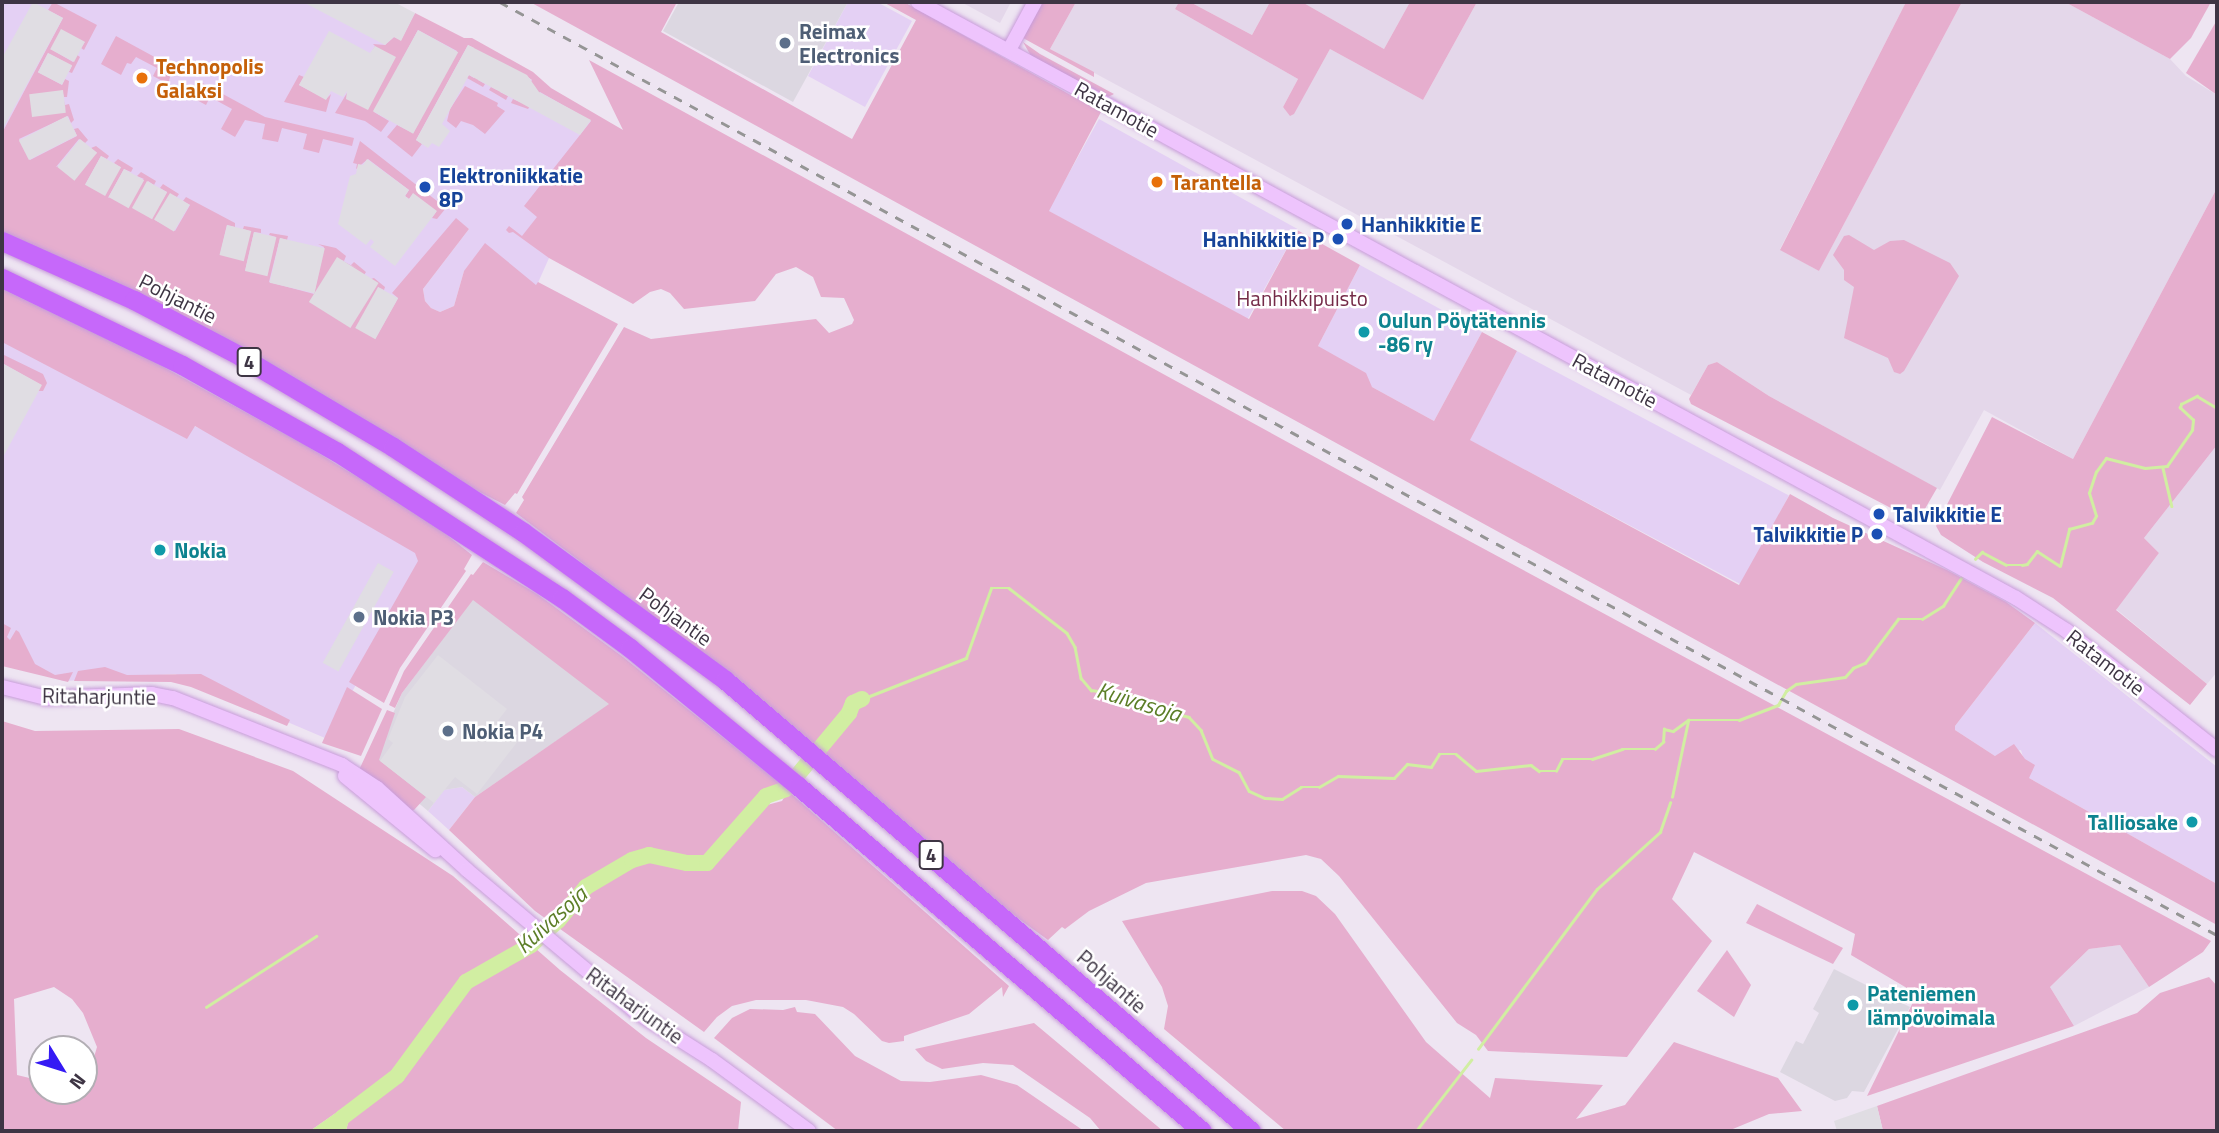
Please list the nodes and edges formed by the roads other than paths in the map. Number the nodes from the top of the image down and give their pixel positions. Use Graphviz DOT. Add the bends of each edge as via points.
graph roads {
  1 [pos="918,2"];
  2 [pos="1035,2"];
  3 [pos="1009,50"];
  4 [pos="2,241"];
  5 [pos="2,278"];
  6 [pos="2,687"];
  7 [pos="2217,750"];
  8 [pos="809,1131"];
  9 [pos="1202,1131"];
  10 [pos="1251,1131"];
  1 -- 3 [label="street, Ratamotie"];
  2 -- 3 [label="street"];
  3 -- 7 [label="street, Ratamotie" via="2016,598 2067,631"];
  4 -- 10 [label="highway, Pohjantie / 4" via="134,300 240,356 393,447 523,532 725,680"];
  5 -- 9 [label="highway, 4" via="182,365 337,452 629,648"];
  6 -- 8 [label="street, Ritaharjuntie" via="46,698 152,694 173,698 342,765 377,788 635,1011"];
}
